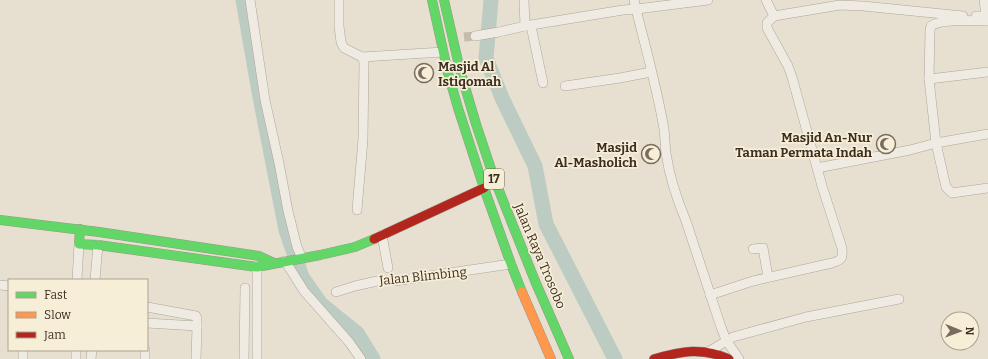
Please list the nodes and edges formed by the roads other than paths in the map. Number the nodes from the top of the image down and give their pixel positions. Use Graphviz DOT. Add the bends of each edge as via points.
graph roads {
  1 [pos="250,0"];
  2 [pos="339,0"];
  3 [pos="432,0"];
  4 [pos="444,0"];
  5 [pos="524,0"];
  6 [pos="646,0"];
  7 [pos="708,0"];
  8 [pos="766,0"];
  9 [pos="984,0"];
  10 [pos="863,3"];
  11 [pos="636,6"];
  12 [pos="774,16"];
  13 [pos="987,18"];
  14 [pos="528,26"];
  15 [pos="476,36"];
  16 [pos="464,37"];
  17 [pos="452,39"];
  18 [pos="443,52"];
  19 [pos="362,57"];
  20 [pos="651,72"];
  21 [pos="988,72"];
  22 [pos="929,79"];
  23 [pos="543,83"];
  24 [pos="565,86"];
  25 [pos="988,134"];
  26 [pos="936,143"];
  27 [pos="817,168"];
  28 [pos="484,188"];
  29 [pos="988,188"];
  30 [pos="357,210"];
  31 [pos="0,220"];
  32 [pos="80,229"];
  33 [pos="99,232"];
  34 [pos="382,235"];
  35 [pos="79,244"];
  36 [pos="98,245"];
  37 [pos="753,249"];
  38 [pos="295,259"];
  39 [pos="274,263"];
  40 [pos="511,264"];
  41 [pos="257,267"];
  42 [pos="388,268"];
  43 [pos="768,277"];
  44 [pos="77,279"];
  45 [pos="95,279"];
  46 [pos="245,288"];
  47 [pos="336,292"];
  48 [pos="710,295"];
  49 [pos="899,299"];
  50 [pos="148,307"];
  51 [pos="148,323"];
  52 [pos="197,326"];
  53 [pos="726,340"];
  54 [pos="708,352"];
  55 [pos="196,359"];
  56 [pos="244,359"];
  57 [pos="257,359"];
  58 [pos="361,359"];
  59 [pos="551,359"];
  60 [pos="569,359"];
  61 [pos="654,359"];
  62 [pos="729,359"];
  63 [pos="738,359"];
  1 -- 38 [label="street" via="265,100 297,247"];
  2 -- 19 [label="street" via="341,42 344,48"];
  3 -- 18 [label="main road, Jalan Raya Trosobo / 17"];
  4 -- 17 [label="main road, Jalan Raya Trosobo / 17"];
  5 -- 14 [label="street"];
  6 -- 11 [label="street"];
  7 -- 11 [label="street"];
  8 -- 12 [label="street"];
  9 -- 13 [label="street"];
  10 -- 12 [label="street"];
  10 -- 13 [label="street"];
  11 -- 14 [label="street"];
  11 -- 20 [label="street"];
  12 -- 27 [label="street" via="767,22 767,28 792,77"];
  13 -- 22 [label="street" via="936,23 931,26"];
  14 -- 15 [label="street"];
  14 -- 23 [label="street"];
  16 -- 17 [label="street"];
  17 -- 60 [label="main road, Jalan Raya Trosobo / 17" via="494,178"];
  18 -- 19 [label="street"];
  18 -- 28 [label="main road, Jalan Raya Trosobo / 17"];
  19 -- 30 [label="street" via="365,68 363,139"];
  20 -- 24 [label="street"];
  20 -- 48 [label="street" via="669,167"];
  21 -- 22 [label="street"];
  22 -- 26 [label="street"];
  25 -- 26 [label="street"];
  26 -- 27 [label="street"];
  26 -- 29 [label="street" via="946,187 949,190 957,192"];
  27 -- 43 [label="street" via="842,248 842,257 832,263"];
  28 -- 34 [label="main road"];
  28 -- 40 [label="main road, Jalan Raya Trosobo / 17"];
  31 -- 32 [label="main road"];
  32 -- 33 [label="main road"];
  32 -- 35 [label="main road"];
  33 -- 36 [label="main road"];
  33 -- 39 [label="main road" via="233,248"];
  34 -- 38 [label="main road" via="355,247"];
  34 -- 42 [label="street"];
  35 -- 36 [label="main road"];
  35 -- 44 [label="street"];
  36 -- 41 [label="main road"];
  36 -- 45 [label="street"];
  37 -- 43 [label="street" via="763,248"];
  38 -- 39 [label="main road"];
  38 -- 58 [label="street" via="304,291"];
  39 -- 41 [label="main road"];
  40 -- 47 [label="street, Jalan Blimbing" via="395,281 378,281"];
  40 -- 59 [label="main road, Jalan Raya Trosobo / 17"];
  41 -- 57 [label="street"];
  43 -- 48 [label="street"];
  46 -- 56 [label="street"];
  48 -- 53 [label="street"];
  49 -- 53 [label="street" via="806,317"];
  50 -- 52 [label="street" via="196,316"];
  51 -- 52 [label="street"];
  52 -- 55 [label="street"];
  53 -- 54 [label="street"];
  53 -- 63 [label="street"];
  54 -- 61 [label="main road" via="681,353"];
  54 -- 62 [label="main road"];
}
